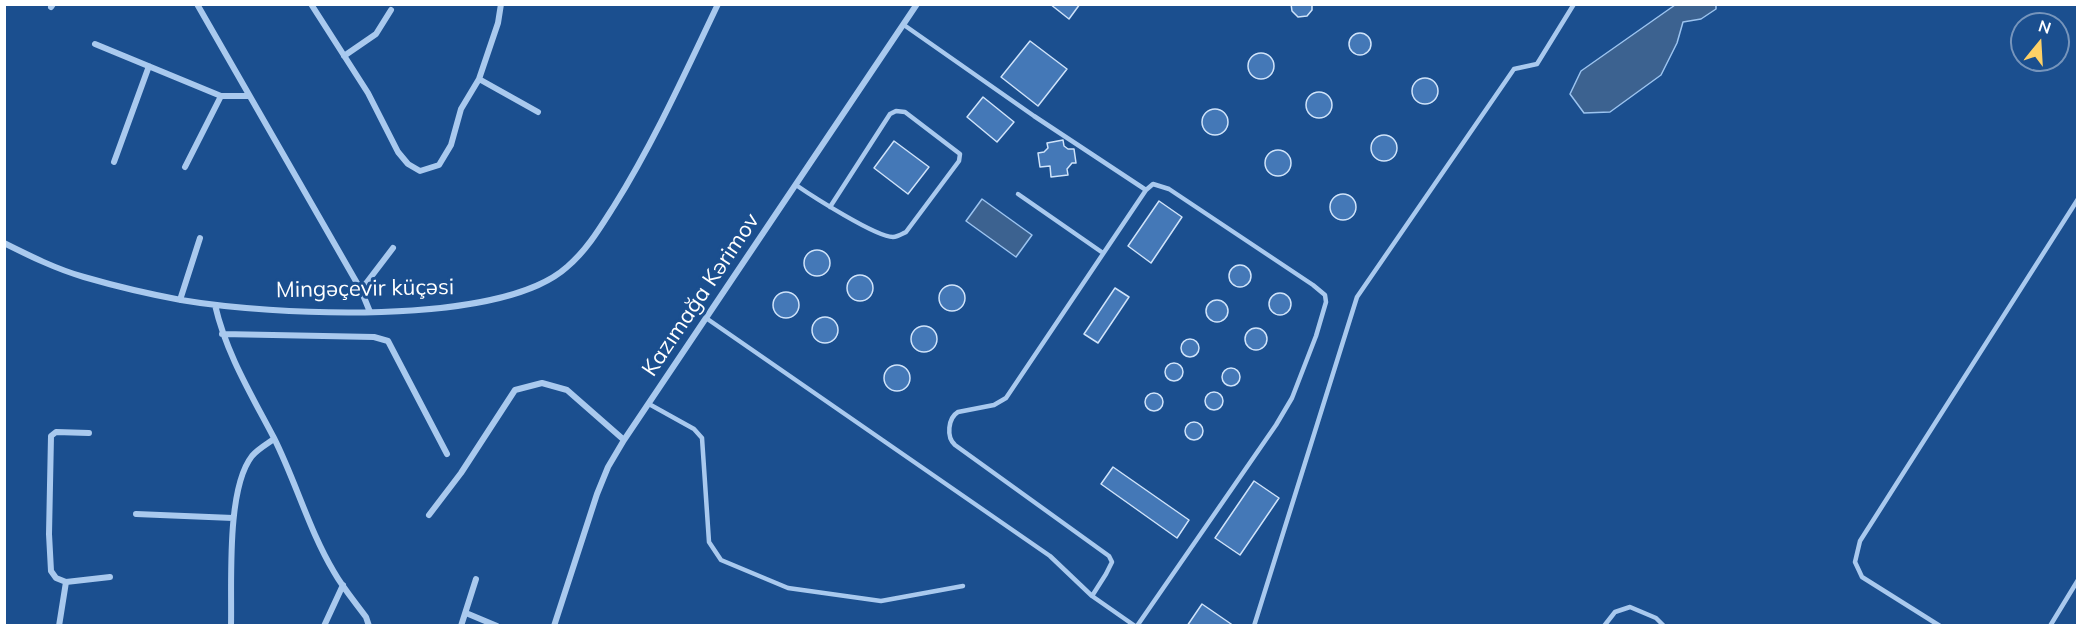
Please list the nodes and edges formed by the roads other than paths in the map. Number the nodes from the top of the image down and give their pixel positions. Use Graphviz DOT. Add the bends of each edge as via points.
graph roads {
  1 [pos="197,4"];
  2 [pos="311,4"];
  3 [pos="501,4"];
  4 [pos="718,4"];
  5 [pos="917,4"];
  6 [pos="1574,4"];
  7 [pos="391,10"];
  8 [pos="904,24"];
  9 [pos="95,44"];
  10 [pos="344,56"];
  11 [pos="150,66"];
  12 [pos="479,79"];
  13 [pos="221,96"];
  14 [pos="248,96"];
  15 [pos="538,112"];
  16 [pos="114,162"];
  17 [pos="185,167"];
  18 [pos="796,185"];
  19 [pos="1146,190"];
  20 [pos="1018,194"];
  21 [pos="2078,200"];
  22 [pos="830,207"];
  23 [pos="200,238"];
  24 [pos="4,243"];
  25 [pos="393,248"];
  26 [pos="1103,253"];
  27 [pos="361,290"];
  28 [pos="180,300"];
  29 [pos="214,304"];
  30 [pos="370,312"];
  31 [pos="706,318"];
  32 [pos="222,334"];
  33 [pos="649,404"];
  34 [pos="89,433"];
  35 [pos="274,439"];
  36 [pos="624,440"];
  37 [pos="447,454"];
  38 [pos="136,514"];
  39 [pos="429,515"];
  40 [pos="234,518"];
  41 [pos="110,577"];
  42 [pos="476,579"];
  43 [pos="2078,580"];
  44 [pos="66,582"];
  45 [pos="343,585"];
  46 [pos="963,586"];
  47 [pos="1092,596"];
  48 [pos="466,613"];
  49 [pos="59,626"];
  50 [pos="231,626"];
  51 [pos="324,626"];
  52 [pos="369,626"];
  53 [pos="460,626"];
  54 [pos="497,626"];
  55 [pos="554,626"];
  56 [pos="1136,626"];
  57 [pos="1254,626"];
  58 [pos="1604,626"];
  59 [pos="1664,626"];
  60 [pos="1940,626"];
  61 [pos="2050,626"];
  1 -- 14 [label="street"];
  2 -- 10 [label="street"];
  3 -- 12 [label="street"];
  4 -- 30 [label="street, Mingəçevir küçəsi" via="637,169 590,244 566,269 532,289 461,306"];
  5 -- 8 [label="street, Kazımağa Kərimov"];
  6 -- 57 [label="lane" via="1537,64 1514,69 1357,297"];
  7 -- 10 [label="street" via="376,34"];
  8 -- 18 [label="street, Kazımağa Kərimov"];
  8 -- 19 [label="lane"];
  9 -- 11 [label="street"];
  10 -- 12 [label="street" via="398,152 420,171 439,165 451,145 461,109"];
  11 -- 13 [label="street"];
  11 -- 16 [label="street"];
  12 -- 15 [label="street"];
  13 -- 14 [label="street"];
  13 -- 17 [label="street"];
  14 -- 27 [label="street"];
  18 -- 22 [label="lane"];
  18 -- 31 [label="street, Kazımağa Kərimov"];
  19 -- 26 [label="lane"];
  19 -- 56 [label="lane" via="1153,184 1168,189 1313,285 1325,295 1326,302 1282,416"];
  20 -- 26 [label="lane"];
  21 -- 60 [label="lane" via="1860,542 1855,562 1862,577"];
  22 -- 22 [label="lane" via="895,238 906,232 959,161 960,154 905,112 896,111 890,114"];
  23 -- 28 [label="street"];
  24 -- 28 [label="street, Mingəçevir küçəsi" via="82,277"];
  25 -- 27 [label="street"];
  26 -- 47 [label="lane" via="1006,398 994,405 953,415 950,436 955,445 1109,556 1112,562"];
  27 -- 30 [label="street"];
  28 -- 29 [label="street, Mingəçevir küçəsi"];
  29 -- 30 [label="street, Mingəçevir küçəsi" via="291,311"];
  29 -- 32 [label="street"];
  31 -- 33 [label="street, Kazımağa Kərimov"];
  31 -- 47 [label="lane" via="1050,556"];
  32 -- 35 [label="street"];
  32 -- 37 [label="street" via="388,341"];
  33 -- 36 [label="street, Kazımağa Kərimov"];
  33 -- 46 [label="lane" via="694,429 702,438 709,542 722,560 788,588 881,601"];
  34 -- 44 [label="street" via="56,432 51,436 51,571"];
  35 -- 40 [label="street" via="252,456 244,469"];
  35 -- 45 [label="street" via="315,534"];
  36 -- 39 [label="street" via="567,390 542,383 515,390"];
  36 -- 55 [label="street, Kazımağa Kərimov" via="597,494"];
  38 -- 40 [label="street"];
  40 -- 50 [label="street"];
  41 -- 44 [label="street"];
  42 -- 48 [label="street"];
  43 -- 61 [label="lane"];
  44 -- 49 [label="street"];
  45 -- 51 [label="street"];
  45 -- 52 [label="street"];
  47 -- 56 [label="lane"];
  48 -- 53 [label="street"];
  48 -- 54 [label="street"];
  58 -- 59 [label="lane" via="1615,612 1630,607 1656,618"];
}
